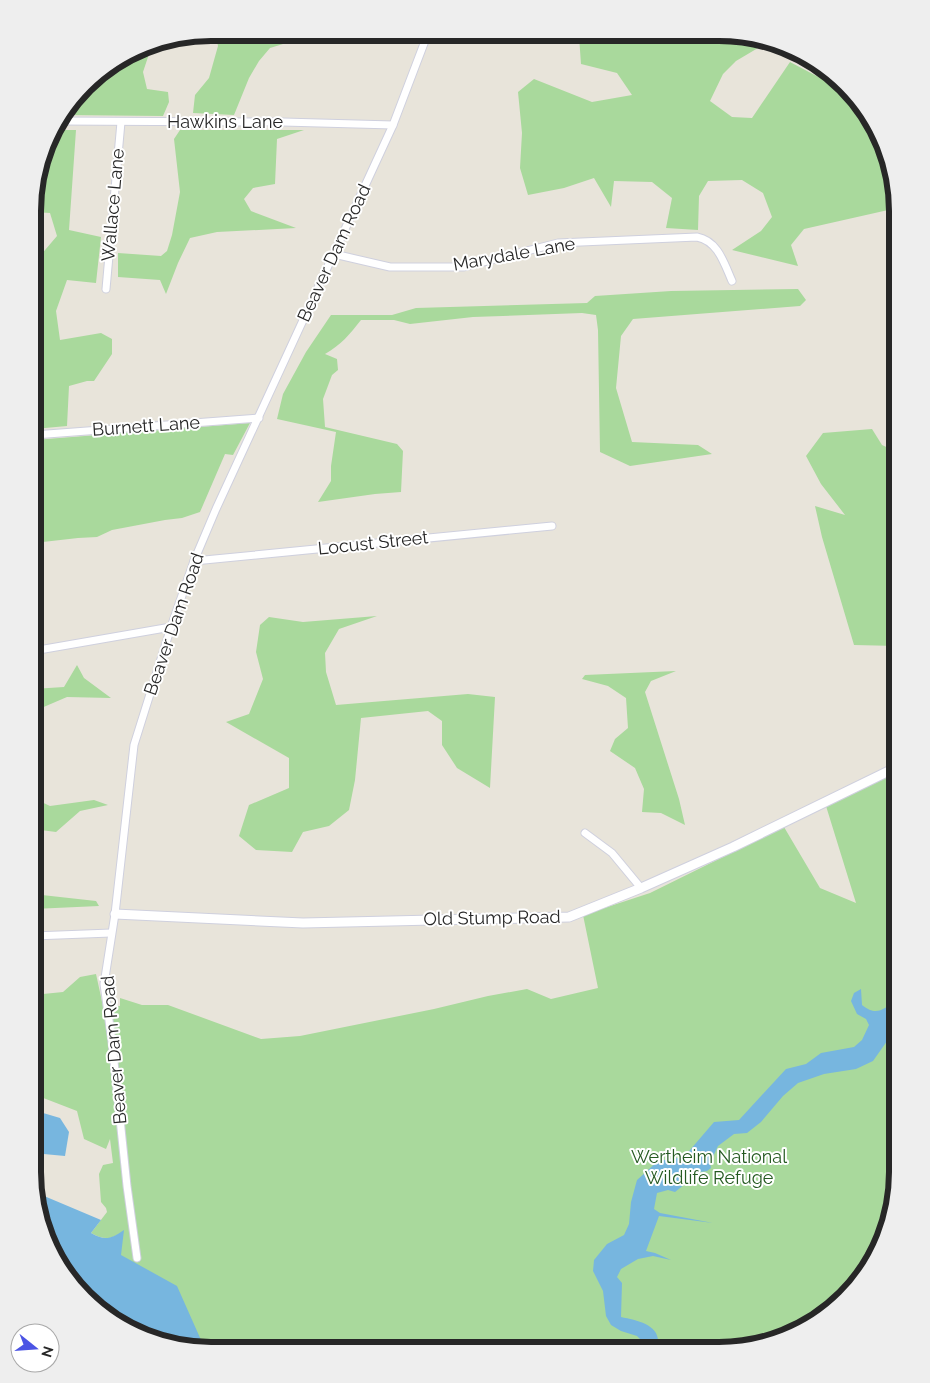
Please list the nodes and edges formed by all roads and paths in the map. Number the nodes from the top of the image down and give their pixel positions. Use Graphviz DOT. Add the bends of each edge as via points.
graph roads {
  1 [pos="425,41"];
  2 [pos="67,121"];
  3 [pos="121,122"];
  4 [pos="393,125"];
  5 [pos="334,254"];
  6 [pos="732,281"];
  7 [pos="106,289"];
  8 [pos="259,418"];
  9 [pos="41,434"];
  10 [pos="552,526"];
  11 [pos="194,561"];
  12 [pos="171,627"];
  13 [pos="41,651"];
  14 [pos="888,771"];
  15 [pos="586,833"];
  16 [pos="641,888"];
  17 [pos="114,914"];
  18 [pos="111,933"];
  19 [pos="41,936"];
  20 [pos="137,1258"];
  1 -- 4 [label="street, Beaver Dam Road"];
  2 -- 3 [label="street, Hawkins Lane"];
  3 -- 4 [label="street, Hawkins Lane"];
  3 -- 7 [label="street, Wallace Lane"];
  4 -- 5 [label="street, Beaver Dam Road"];
  5 -- 6 [label="street, Marydale Lane" via="390,267 464,267 558,243 697,237 711,242 717,249"];
  5 -- 8 [label="street, Beaver Dam Road"];
  8 -- 9 [label="street, Burnett Lane"];
  8 -- 11 [label="street, Beaver Dam Road"];
  10 -- 11 [label="street, Locust Street"];
  11 -- 12 [label="street, Beaver Dam Road"];
  12 -- 13 [label="street"];
  12 -- 17 [label="street, Beaver Dam Road" via="134,745"];
  14 -- 16 [label="street, Old Stump Road"];
  15 -- 16 [label="street" via="612,853"];
  16 -- 17 [label="street, Old Stump Road" via="569,917 302,923"];
  17 -- 18 [label="street, Beaver Dam Road"];
  18 -- 19 [label="street"];
  18 -- 20 [label="street, Beaver Dam Road" via="104,984"];
}
